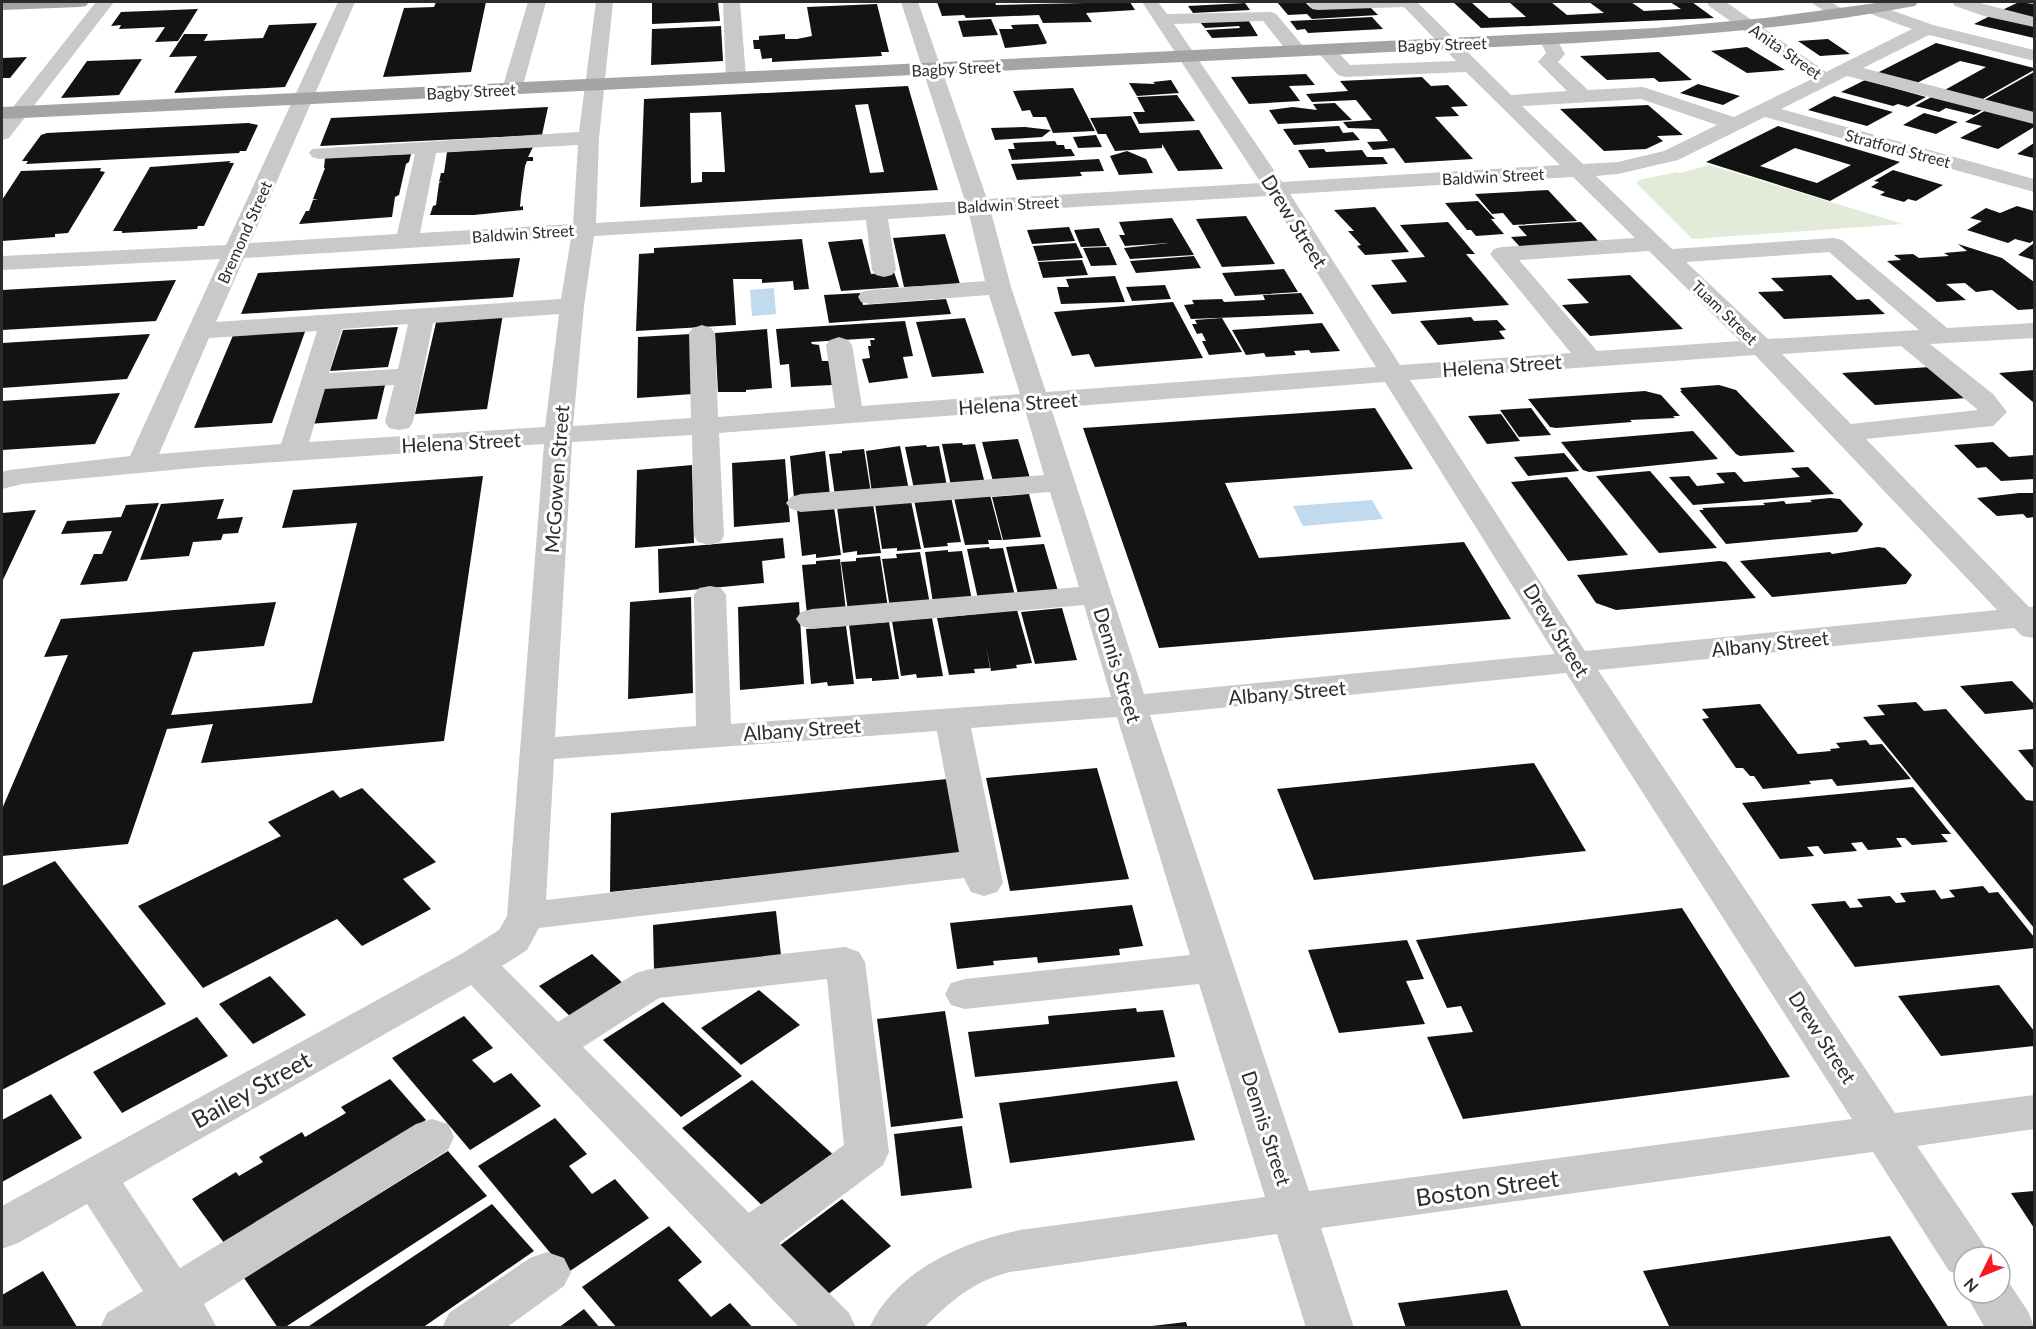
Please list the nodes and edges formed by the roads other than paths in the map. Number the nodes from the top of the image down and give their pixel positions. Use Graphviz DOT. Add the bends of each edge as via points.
graph roads {
  1 [pos="80,2"];
  2 [pos="105,2"];
  3 [pos="346,2"];
  4 [pos="537,2"];
  5 [pos="604,2"];
  6 [pos="731,2"];
  7 [pos="909,2"];
  8 [pos="1315,2"];
  9 [pos="1408,2"];
  10 [pos="1715,2"];
  11 [pos="1819,2"];
  12 [pos="1909,2"];
  13 [pos="1961,2"];
  14 [pos="2,5"];
  15 [pos="1874,9"];
  16 [pos="1156,10"];
  17 [pos="1840,14"];
  18 [pos="2034,22"];
  19 [pos="1749,26"];
  20 [pos="1927,29"];
  21 [pos="1549,40"];
  22 [pos="1448,43"];
  23 [pos="1324,49"];
  24 [pos="1297,51"];
  25 [pos="2034,55"];
  26 [pos="1186,56"];
  27 [pos="1471,66"];
  28 [pos="932,69"];
  29 [pos="1847,70"];
  30 [pos="736,77"];
  31 [pos="1827,80"];
  32 [pos="594,85"];
  33 [pos="512,89"];
  34 [pos="36,90"];
  35 [pos="13,91"];
  36 [pos="1583,96"];
  37 [pos="302,99"];
  38 [pos="1506,101"];
  39 [pos="1761,110"];
  40 [pos="10,113"];
  41 [pos="2034,118"];
  42 [pos="1734,124"];
  43 [pos="2,134"];
  44 [pos="589,138"];
  45 [pos="428,147"];
  46 [pos="319,153"];
  47 [pos="1582,171"];
  48 [pos="2034,186"];
  49 [pos="1275,188"];
  50 [pos="978,206"];
  51 [pos="876,212"];
  52 [pos="584,229"];
  53 [pos="406,241"];
  54 [pos="1660,250"];
  55 [pos="237,251"];
  56 [pos="2,263"];
  57 [pos="884,270"];
  58 [pos="999,287"];
  59 [pos="870,297"];
  60 [pos="572,306"];
  61 [pos="422,316"];
  62 [pos="332,322"];
  63 [pos="198,330"];
  64 [pos="2034,330"];
  65 [pos="702,333"];
  66 [pos="1940,335"];
  67 [pos="1907,338"];
  68 [pos="839,345"];
  69 [pos="1762,348"];
  70 [pos="1590,359"];
  71 [pos="1391,372"];
  72 [pos="410,376"];
  73 [pos="314,382"];
  74 [pos="1035,402"];
  75 [pos="850,415"];
  76 [pos="399,422"];
  77 [pos="706,426"];
  78 [pos="1844,433"];
  79 [pos="558,437"];
  80 [pos="293,450"];
  81 [pos="141,462"];
  82 [pos="2,481"];
  83 [pos="1061,482"];
  84 [pos="801,503"];
  85 [pos="709,536"];
  86 [pos="710,595"];
  87 [pos="1097,595"];
  88 [pos="812,619"];
  89 [pos="2030,621"];
  90 [pos="1577,664"];
  91 [pos="1130,705"];
  92 [pos="952,718"];
  93 [pos="714,736"];
  94 [pos="537,749"];
  95 [pos="526,916"];
  96 [pos="488,956"];
  97 [pos="1215,967"];
  98 [pos="964,994"];
  99 [pos="554,1045"];
  100 [pos="2034,1112"];
  101 [pos="1886,1132"];
  102 [pos="432,1137"];
  103 [pos="94,1176"];
  104 [pos="1294,1214"];
  105 [pos="2,1229"];
  106 [pos="748,1240"];
  107 [pos="1958,1245"];
  108 [pos="547,1272"];
  109 [pos="1997,1305"];
  110 [pos="183,1312"];
  111 [pos="124,1328"];
  112 [pos="466,1328"];
  113 [pos="832,1328"];
  114 [pos="893,1328"];
  115 [pos="1330,1328"];
  116 [pos="2012,1328"];
  1 -- 14 [label="main road"];
  2 -- 34 [label="street"];
  3 -- 37 [label="street, Bremond Street"];
  4 -- 33 [label="street"];
  5 -- 32 [label="street, McGowen Street"];
  6 -- 30 [label="street"];
  7 -- 28 [label="street, Dennis Street"];
  8 -- 9 [label="street"];
  9 -- 22 [label="street, Tuam Street"];
  10 -- 19 [label="street, Anita Street"];
  11 -- 17 [label="street"];
  12 -- 15 [label="main road, Bagby Street"];
  13 -- 18 [label="street"];
  15 -- 17 [label="main road, Bagby Street"];
  15 -- 20 [label="street"];
  16 -- 24 [label="street" via="1265,16"];
  16 -- 26 [label="street, Drew Street"];
  17 -- 19 [label="main road, Bagby Street"];
  19 -- 21 [label="main road, Bagby Street"];
  19 -- 31 [label="street, Anita Street"];
  20 -- 25 [label="street"];
  20 -- 29 [label="street, Baldwin Street"];
  21 -- 22 [label="main road, Bagby Street"];
  21 -- 36 [label="street" via="1556,54 1547,62"];
  22 -- 23 [label="main road, Bagby Street"];
  22 -- 27 [label="street, Tuam Street"];
  23 -- 24 [label="main road, Bagby Street"];
  23 -- 27 [label="street" via="1345,72"];
  24 -- 26 [label="main road, Bagby Street"];
  26 -- 28 [label="main road, Bagby Street"];
  26 -- 49 [label="street, Drew Street"];
  27 -- 38 [label="street, Tuam Street"];
  28 -- 30 [label="main road, Bagby Street"];
  28 -- 50 [label="street, Dennis Street"];
  29 -- 31 [label="street, Baldwin Street"];
  29 -- 41 [label="street"];
  30 -- 32 [label="main road, Bagby Street"];
  31 -- 39 [label="street, Baldwin Street"];
  32 -- 33 [label="main road, Bagby Street"];
  32 -- 44 [label="street, McGowen Street"];
  33 -- 37 [label="main road, Bagby Street"];
  34 -- 35 [label="street"];
  34 -- 40 [label="street"];
  36 -- 38 [label="street"];
  36 -- 42 [label="street" via="1643,93"];
  37 -- 40 [label="main road, Bagby Street"];
  37 -- 55 [label="street, Bremond Street"];
  38 -- 47 [label="street, Tuam Street"];
  39 -- 42 [label="street, Baldwin Street"];
  39 -- 48 [label="street, Stratford Street"];
  40 -- 43 [label="street"];
  42 -- 47 [label="street, Baldwin Street" via="1663,159"];
  44 -- 45 [label="street"];
  44 -- 52 [label="street, McGowen Street"];
  45 -- 46 [label="street"];
  45 -- 53 [label="street"];
  47 -- 49 [label="street, Baldwin Street"];
  47 -- 54 [label="street, Tuam Street"];
  49 -- 50 [label="street, Baldwin Street"];
  49 -- 71 [label="street, Drew Street"];
  50 -- 51 [label="street, Baldwin Street"];
  50 -- 58 [label="street, Dennis Street"];
  51 -- 52 [label="street, Baldwin Street"];
  51 -- 57 [label="street"];
  52 -- 53 [label="street, Baldwin Street"];
  52 -- 60 [label="street, McGowen Street"];
  53 -- 55 [label="street, Baldwin Street"];
  54 -- 66 [label="street" via="1834,245"];
  54 -- 69 [label="street, Tuam Street"];
  54 -- 70 [label="street" via="1502,254"];
  55 -- 56 [label="street, Baldwin Street"];
  55 -- 63 [label="street, Bremond Street"];
  58 -- 59 [label="street"];
  58 -- 74 [label="street, Dennis Street"];
  60 -- 61 [label="street"];
  60 -- 79 [label="street, McGowen Street"];
  61 -- 62 [label="street"];
  61 -- 72 [label="street"];
  62 -- 63 [label="street"];
  62 -- 73 [label="street"];
  63 -- 81 [label="street, Bremond Street"];
  64 -- 66 [label="street, Helena Street"];
  65 -- 77 [label="street"];
  66 -- 67 [label="street, Helena Street"];
  67 -- 69 [label="street, Helena Street"];
  67 -- 78 [label="street" via="1984,400 1993,412 1983,420"];
  68 -- 75 [label="street"];
  69 -- 70 [label="street, Helena Street"];
  69 -- 78 [label="street, Tuam Street"];
  70 -- 71 [label="street, Helena Street"];
  71 -- 74 [label="street, Helena Street"];
  71 -- 90 [label="street, Drew Street"];
  72 -- 73 [label="street"];
  72 -- 76 [label="street"];
  73 -- 80 [label="street"];
  74 -- 75 [label="street, Helena Street"];
  74 -- 83 [label="street, Dennis Street"];
  75 -- 77 [label="street, Helena Street"];
  77 -- 79 [label="street, Helena Street"];
  77 -- 85 [label="street"];
  78 -- 89 [label="street, Tuam Street"];
  79 -- 80 [label="street, Helena Street"];
  79 -- 94 [label="street, McGowen Street"];
  80 -- 81 [label="street, Helena Street"];
  81 -- 82 [label="street, Helena Street"];
  83 -- 84 [label="street"];
  83 -- 87 [label="street, Dennis Street"];
  86 -- 93 [label="street"];
  87 -- 88 [label="street"];
  87 -- 91 [label="street, Dennis Street"];
  89 -- 90 [label="street, Albany Street"];
  90 -- 91 [label="street, Albany Street"];
  90 -- 101 [label="street, Drew Street"];
  91 -- 92 [label="street, Albany Street"];
  91 -- 97 [label="street, Dennis Street"];
  92 -- 93 [label="street, Albany Street"];
  92 -- 95 [label="street" via="982,874"];
  93 -- 94 [label="street, Albany Street"];
  94 -- 95 [label="street, McGowen Street"];
  95 -- 96 [label="street, McGowen Street" via="513,940"];
  96 -- 99 [label="street"];
  96 -- 103 [label="street, Bailey Street"];
  97 -- 98 [label="street"];
  97 -- 104 [label="street, Dennis Street"];
  99 -- 106 [label="street"];
  99 -- 106 [label="street" via="650,984 845,962 867,1152"];
  100 -- 101 [label="street, Boston Street"];
  101 -- 104 [label="street, Boston Street"];
  101 -- 107 [label="street, Drew Street"];
  102 -- 110 [label="street"];
  103 -- 105 [label="street, Bailey Street"];
  103 -- 110 [label="street"];
  104 -- 114 [label="street, Boston Street" via="1020,1250 977,1261 945,1278"];
  104 -- 115 [label="street, Dennis Street"];
  106 -- 113 [label="street"];
  108 -- 112 [label="street"];
  109 -- 116 [label="street"];
  110 -- 111 [label="street"];
}
